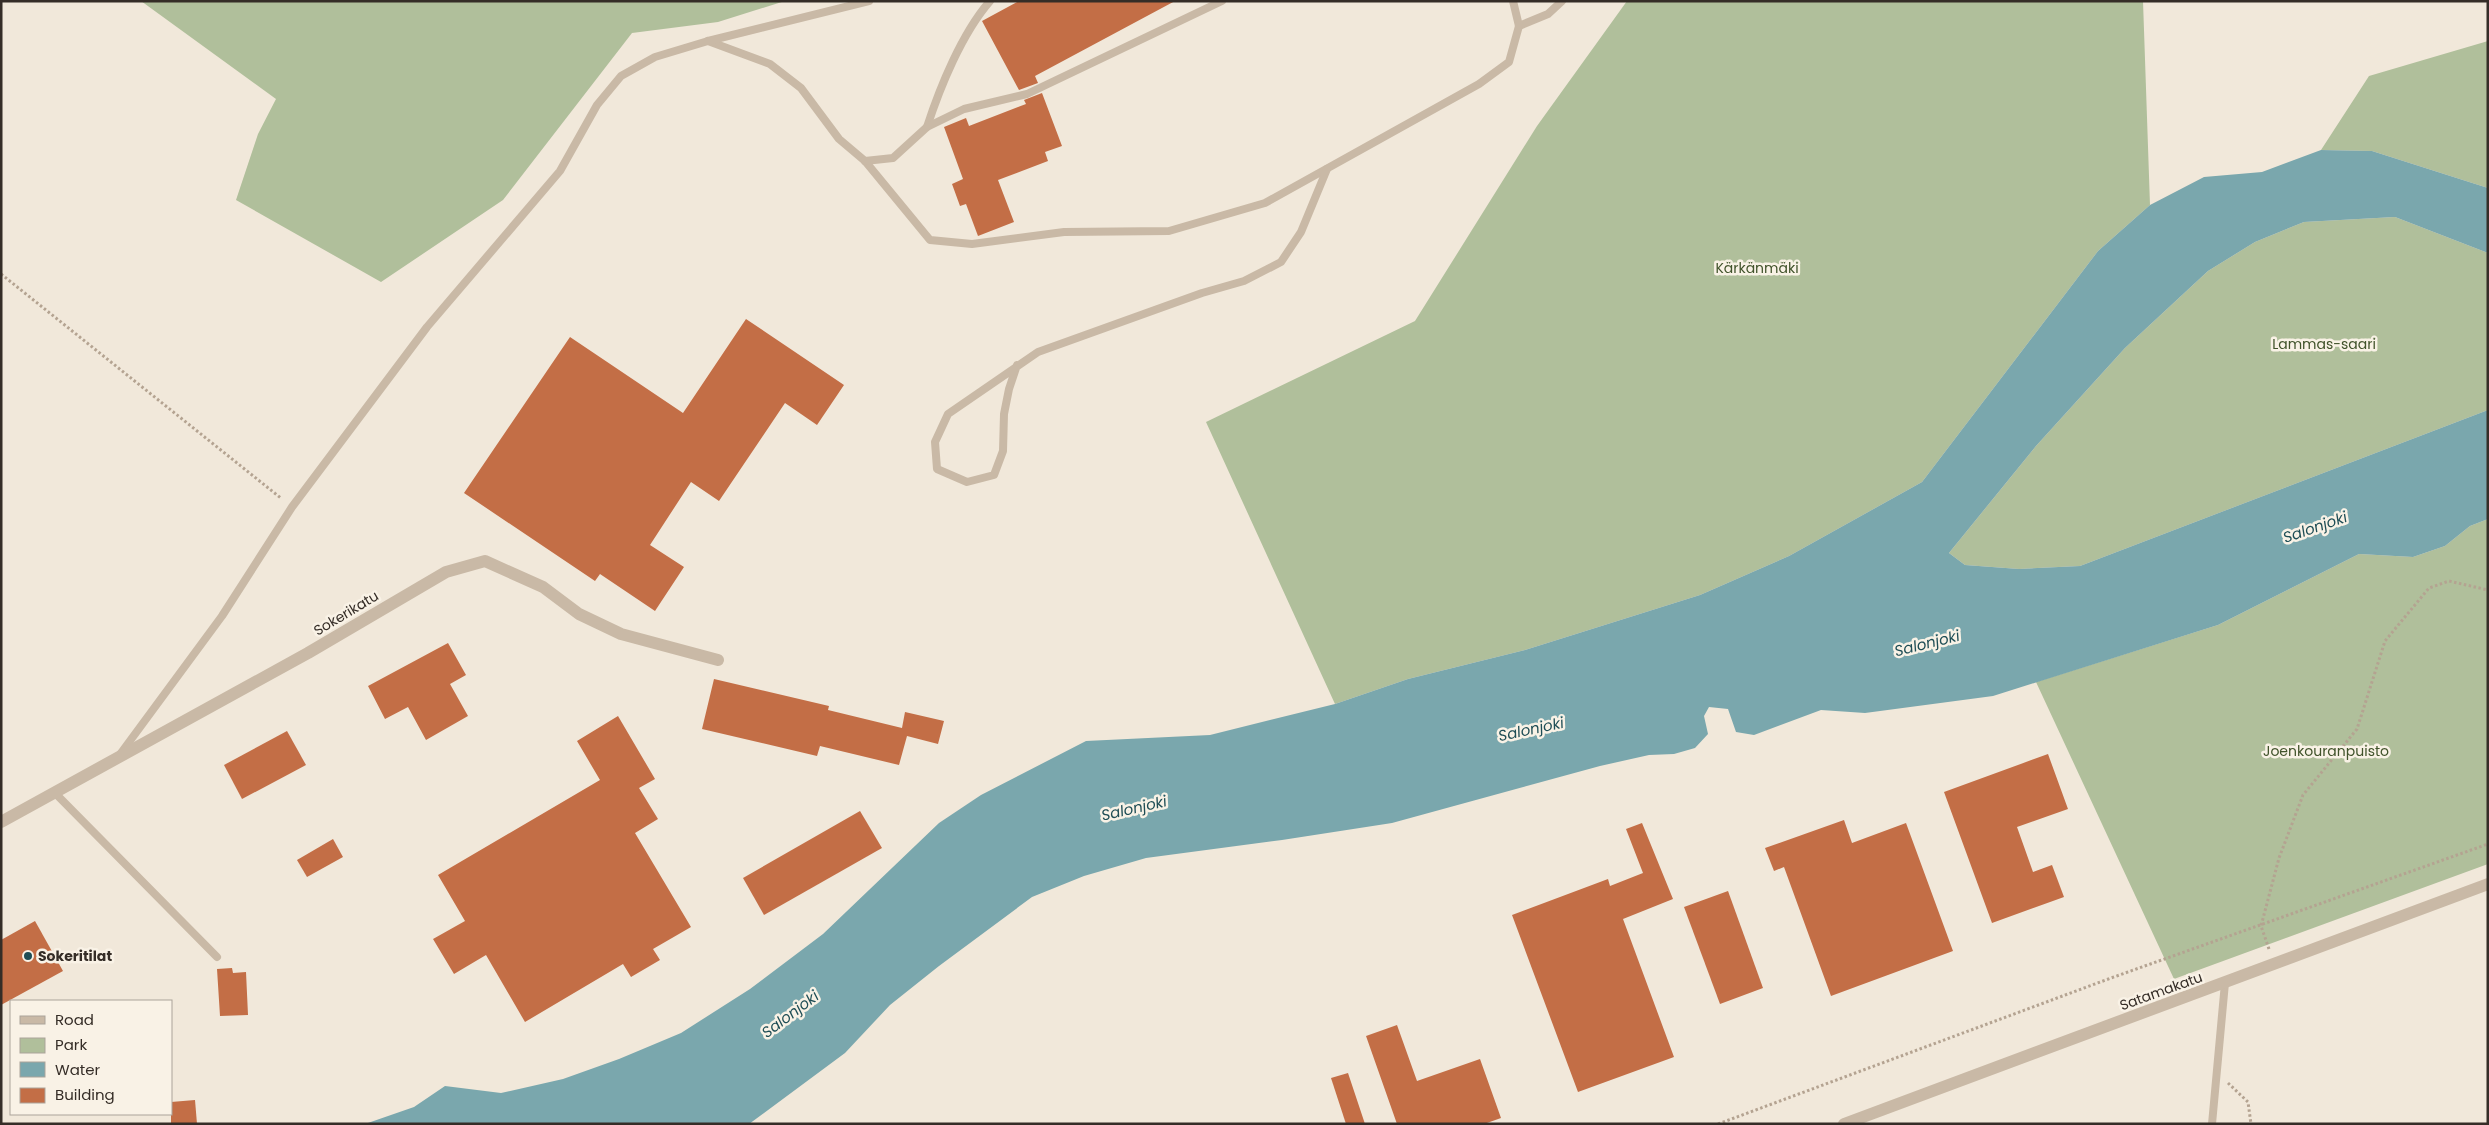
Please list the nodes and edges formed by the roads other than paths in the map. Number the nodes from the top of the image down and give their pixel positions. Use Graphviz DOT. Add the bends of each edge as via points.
graph roads {
  1 [pos="868,1"];
  2 [pos="990,1"];
  3 [pos="1222,1"];
  4 [pos="1513,1"];
  5 [pos="1562,1"];
  6 [pos="1519,26"];
  7 [pos="708,40"];
  8 [pos="927,127"];
  9 [pos="865,161"];
  10 [pos="1327,169"];
  11 [pos="1017,365"];
  12 [pos="718,660"];
  13 [pos="120,755"];
  14 [pos="54,792"];
  15 [pos="1,822"];
  16 [pos="2488,884"];
  17 [pos="217,957"];
  18 [pos="2225,983"];
  19 [pos="1844,1124"];
  20 [pos="2212,1124"];
  1 -- 7 [label="lane"];
  2 -- 8 [label="lane" via="956,56"];
  3 -- 8 [label="lane" via="1027,94 964,109"];
  4 -- 6 [label="lane"];
  5 -- 6 [label="lane" via="1548,14"];
  6 -- 10 [label="lane" via="1509,62 1479,84"];
  7 -- 9 [label="lane" via="770,64 801,88 839,139"];
  7 -- 13 [label="lane" via="655,57 620,76 597,105 560,171 427,327 292,508 222,616"];
  8 -- 9 [label="lane" via="893,158"];
  9 -- 10 [label="lane" via="930,240 972,244 1064,232 1169,231 1265,203"];
  10 -- 11 [label="lane" via="1301,232 1281,262 1244,281 1038,352"];
  11 -- 11 [label="lane" via="948,414 935,442 937,469 967,482 994,475 1004,451 1004,414"];
  12 -- 13 [label="street, Sokerikatu" via="621,634 579,614 543,588 485,561 446,572 308,653"];
  13 -- 14 [label="street, Sokerikatu"];
  14 -- 15 [label="street, Sokerikatu"];
  14 -- 17 [label="lane"];
  16 -- 18 [label="street, Satamakatu"];
  18 -- 19 [label="street, Satamakatu"];
  18 -- 20 [label="lane"];
}
